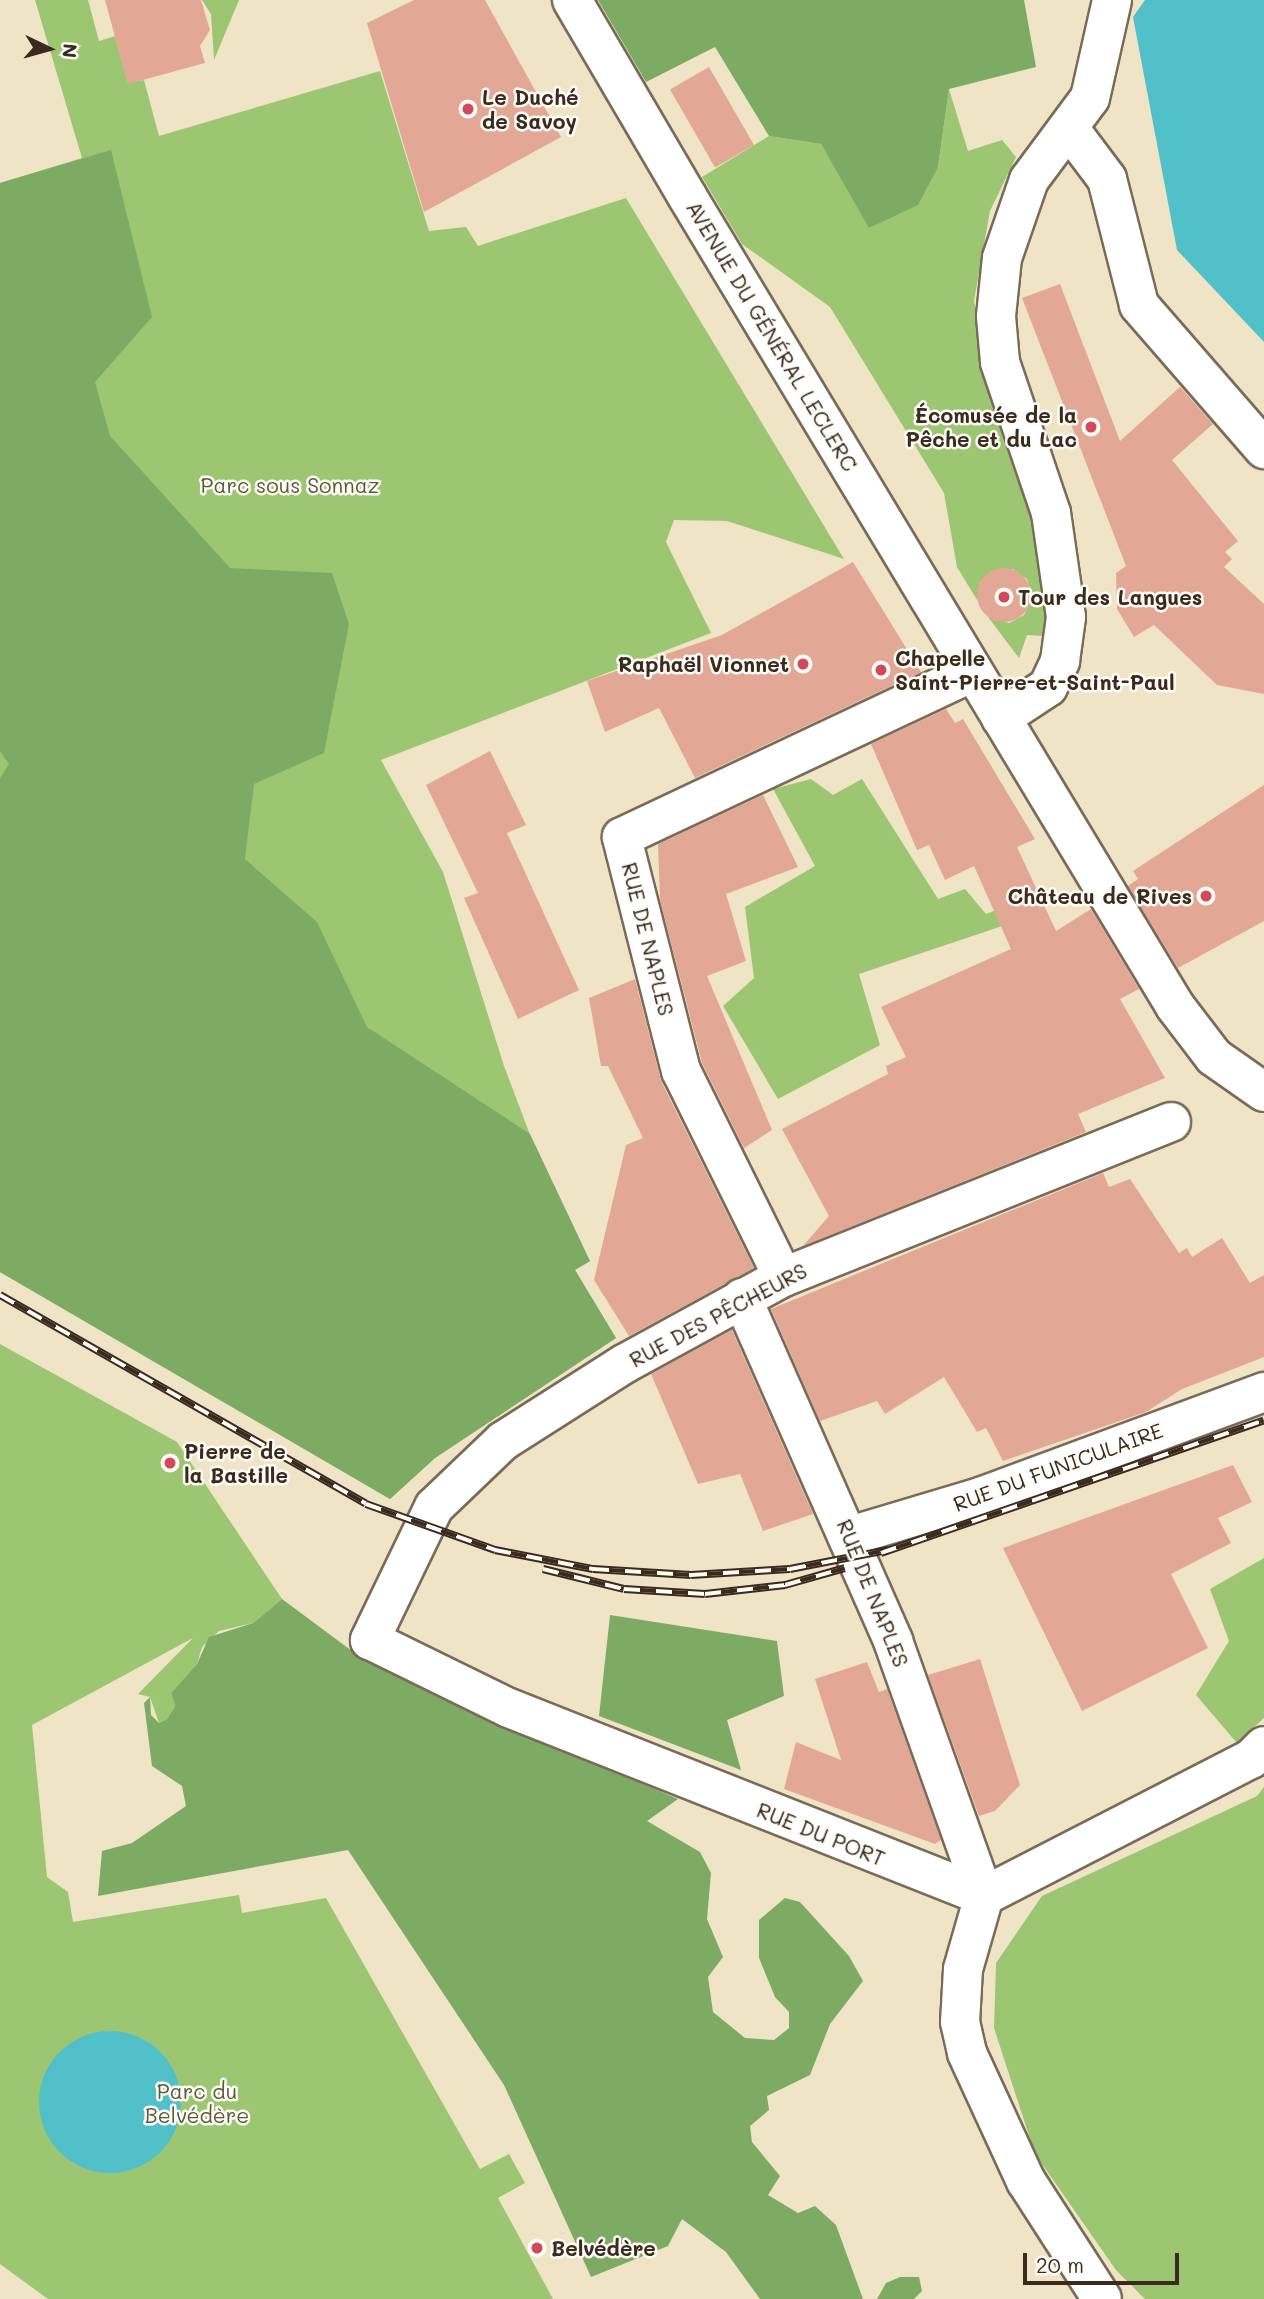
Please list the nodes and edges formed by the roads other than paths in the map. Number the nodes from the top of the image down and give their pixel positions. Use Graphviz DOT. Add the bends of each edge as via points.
graph roads {
  1 [pos="572,0"];
  2 [pos="1112,0"];
  3 [pos="1070,131"];
  4 [pos="1264,449"];
  5 [pos="973,672"];
  6 [pos="1001,718"];
  7 [pos="1264,1092"];
  8 [pos="1171,1122"];
  9 [pos="783,1278"];
  10 [pos="742,1298"];
  11 [pos="1264,1392"];
  12 [pos="850,1536"];
  13 [pos="370,1640"];
  14 [pos="1264,1746"];
  15 [pos="984,1896"];
  16 [pos="1102,2299"];
  1 -- 5 [label="street, AVENUE DU GÉNÉRAL LECLERC"];
  2 -- 3 [label="street" via="1090,98"];
  3 -- 4 [label="street" via="1107,179 1139,305"];
  3 -- 6 [label="street" via="1024,191 997,290 1000,362 1051,513 1066,618 1052,681"];
  5 -- 6 [label="street, AVENUE DU GÉNÉRAL LECLERC"];
  5 -- 9 [label="street, RUE DE NAPLES" via="622,837 681,1071"];
  6 -- 7 [label="street, AVENUE DU GÉNÉRAL LECLERC" via="1193,1033"];
  8 -- 9 [label="street, RUE DES PÊCHEURS"];
  9 -- 10 [label="street, RUE DES PÊCHEURS"];
  10 -- 12 [label="street, RUE DE NAPLES"];
  10 -- 13 [label="street, RUE DES PÊCHEURS" via="503,1441 446,1493 415,1537"];
  11 -- 12 [label="street, RUE DU FUNICULAIRE" via="983,1496"];
  12 -- 15 [label="street, RUE DE NAPLES"];
  13 -- 15 [label="street, RUE DU PORT" via="509,1708"];
  14 -- 15 [label="street" via="1251,1759"];
  15 -- 16 [label="street" via="962,1969 960,2022 967,2053 1026,2181"];
}
